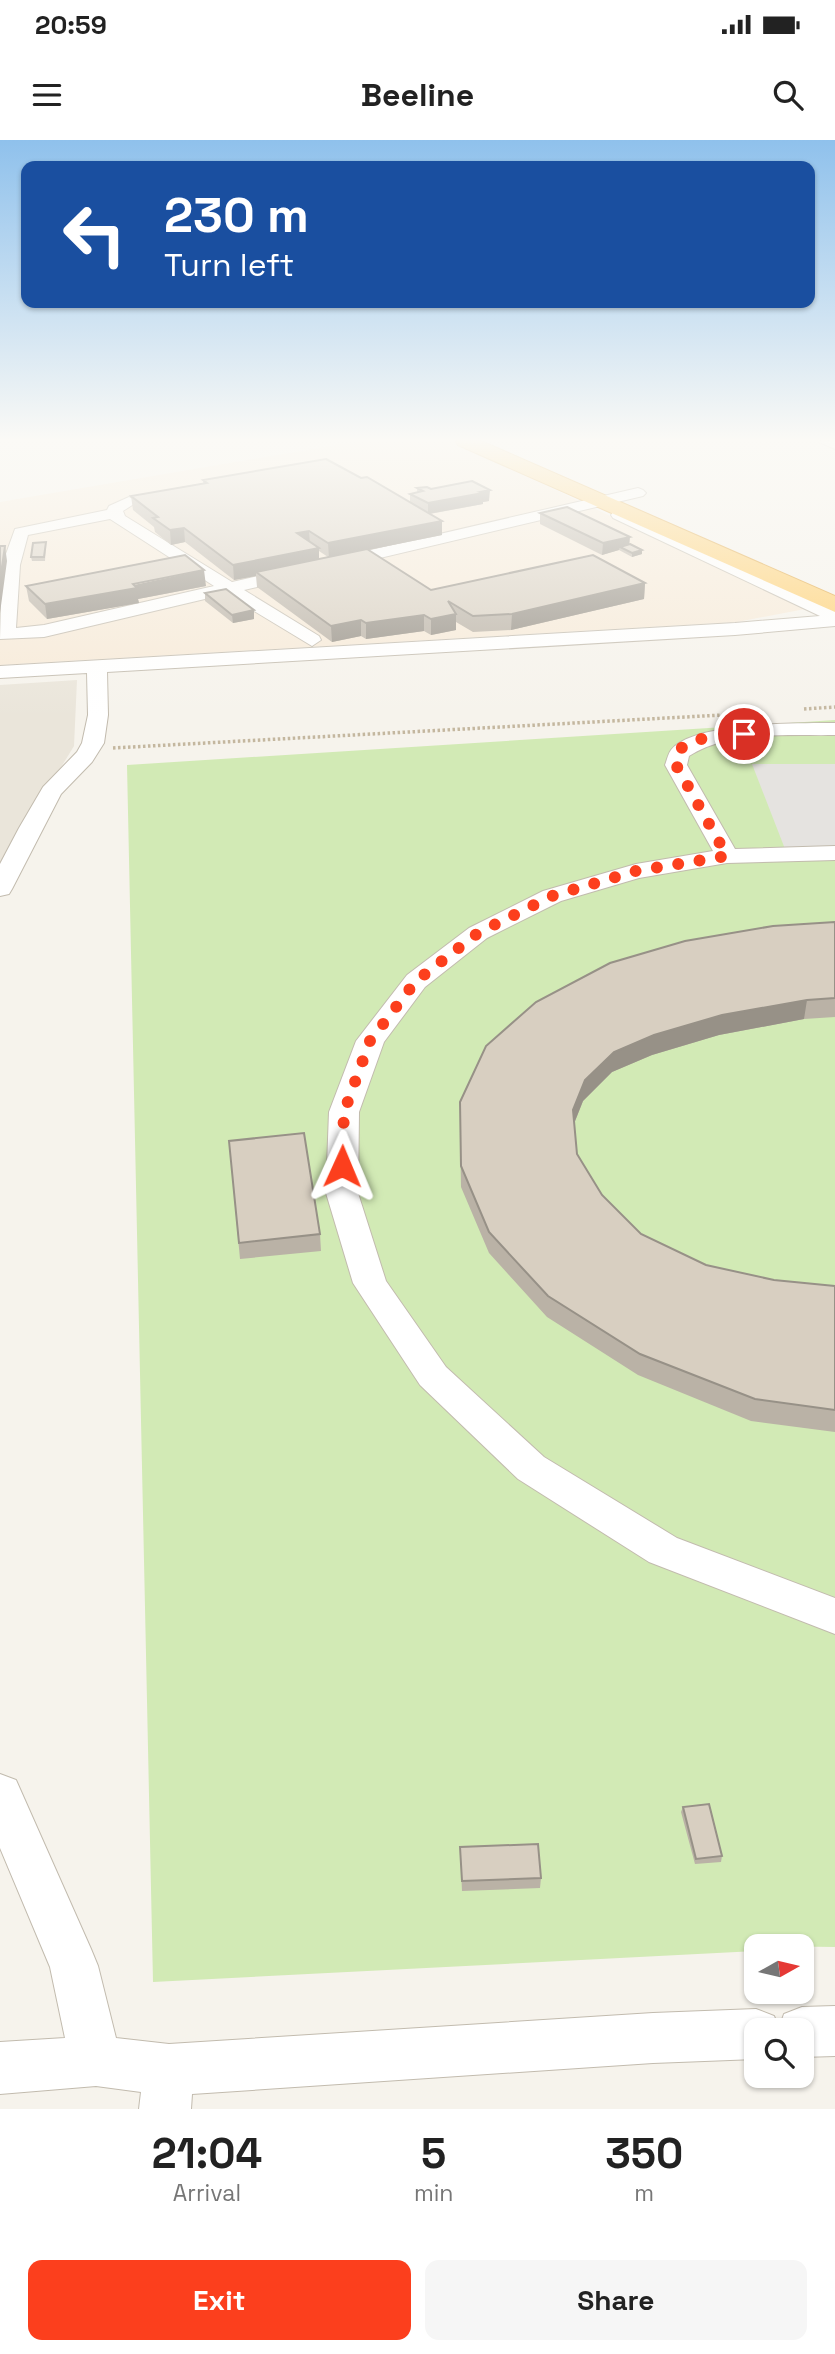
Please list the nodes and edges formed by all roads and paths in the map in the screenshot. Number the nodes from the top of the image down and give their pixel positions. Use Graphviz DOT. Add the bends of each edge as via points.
graph roads {
  1 [pos="21,533"];
  2 [pos="141,533"];
  3 [pos="467,533"];
  4 [pos="659,533"];
  5 [pos="667,533"];
  6 [pos="7,558"];
  7 [pos="228,588"];
  8 [pos="835,605"];
  9 [pos="835,618"];
  10 [pos="312,640"];
  11 [pos="97,667"];
  12 [pos="0,673"];
  13 [pos="835,707"];
  14 [pos="793,710"];
  15 [pos="723,715"];
  16 [pos="835,729"];
  17 [pos="835,738"];
  18 [pos="90,749"];
  19 [pos="835,853"];
  20 [pos="739,855"];
  21 [pos="0,889"];
  22 [pos="835,1616"];
  23 [pos="0,1795"];
  24 [pos="835,2031"];
  25 [pos="814,2032"];
  26 [pos="744,2034"];
  27 [pos="96,2061"];
  28 [pos="0,2068"];
  29 [pos="167,2089"];
  1 -- 6 [label="street"];
  2 -- 7 [label="street"];
  3 -- 7 [label="street"];
  4 -- 9 [label="street"];
  5 -- 8 [label="highway"];
  6 -- 7 [label="street" via="6,635 44,631"];
  7 -- 10 [label="street"];
  9 -- 11 [label="street" via="708,631"];
  11 -- 12 [label="street"];
  11 -- 18 [label="street" via="97,727"];
  13 -- 14 [label="path"];
  15 -- 18 [label="path"];
  16 -- 20 [label="street" via="708,737 678,751 676,765"];
  17 -- 20 [label="street" via="728,745 699,756 697,762"];
  18 -- 21 [label="street" via="52,790"];
  19 -- 20 [label="street"];
  20 -- 22 [label="street" via="636,871 552,896 478,933 416,981 370,1041 344,1112 342,1194 370,1283 433,1377 531,1468 663,1550"];
  23 -- 27 [label="street" via="74,1966"];
  24 -- 25 [label="street"];
  26 -- 29 [label="street" via="653,2038"];
  27 -- 28 [label="street"];
  27 -- 29 [label="street"];
}
